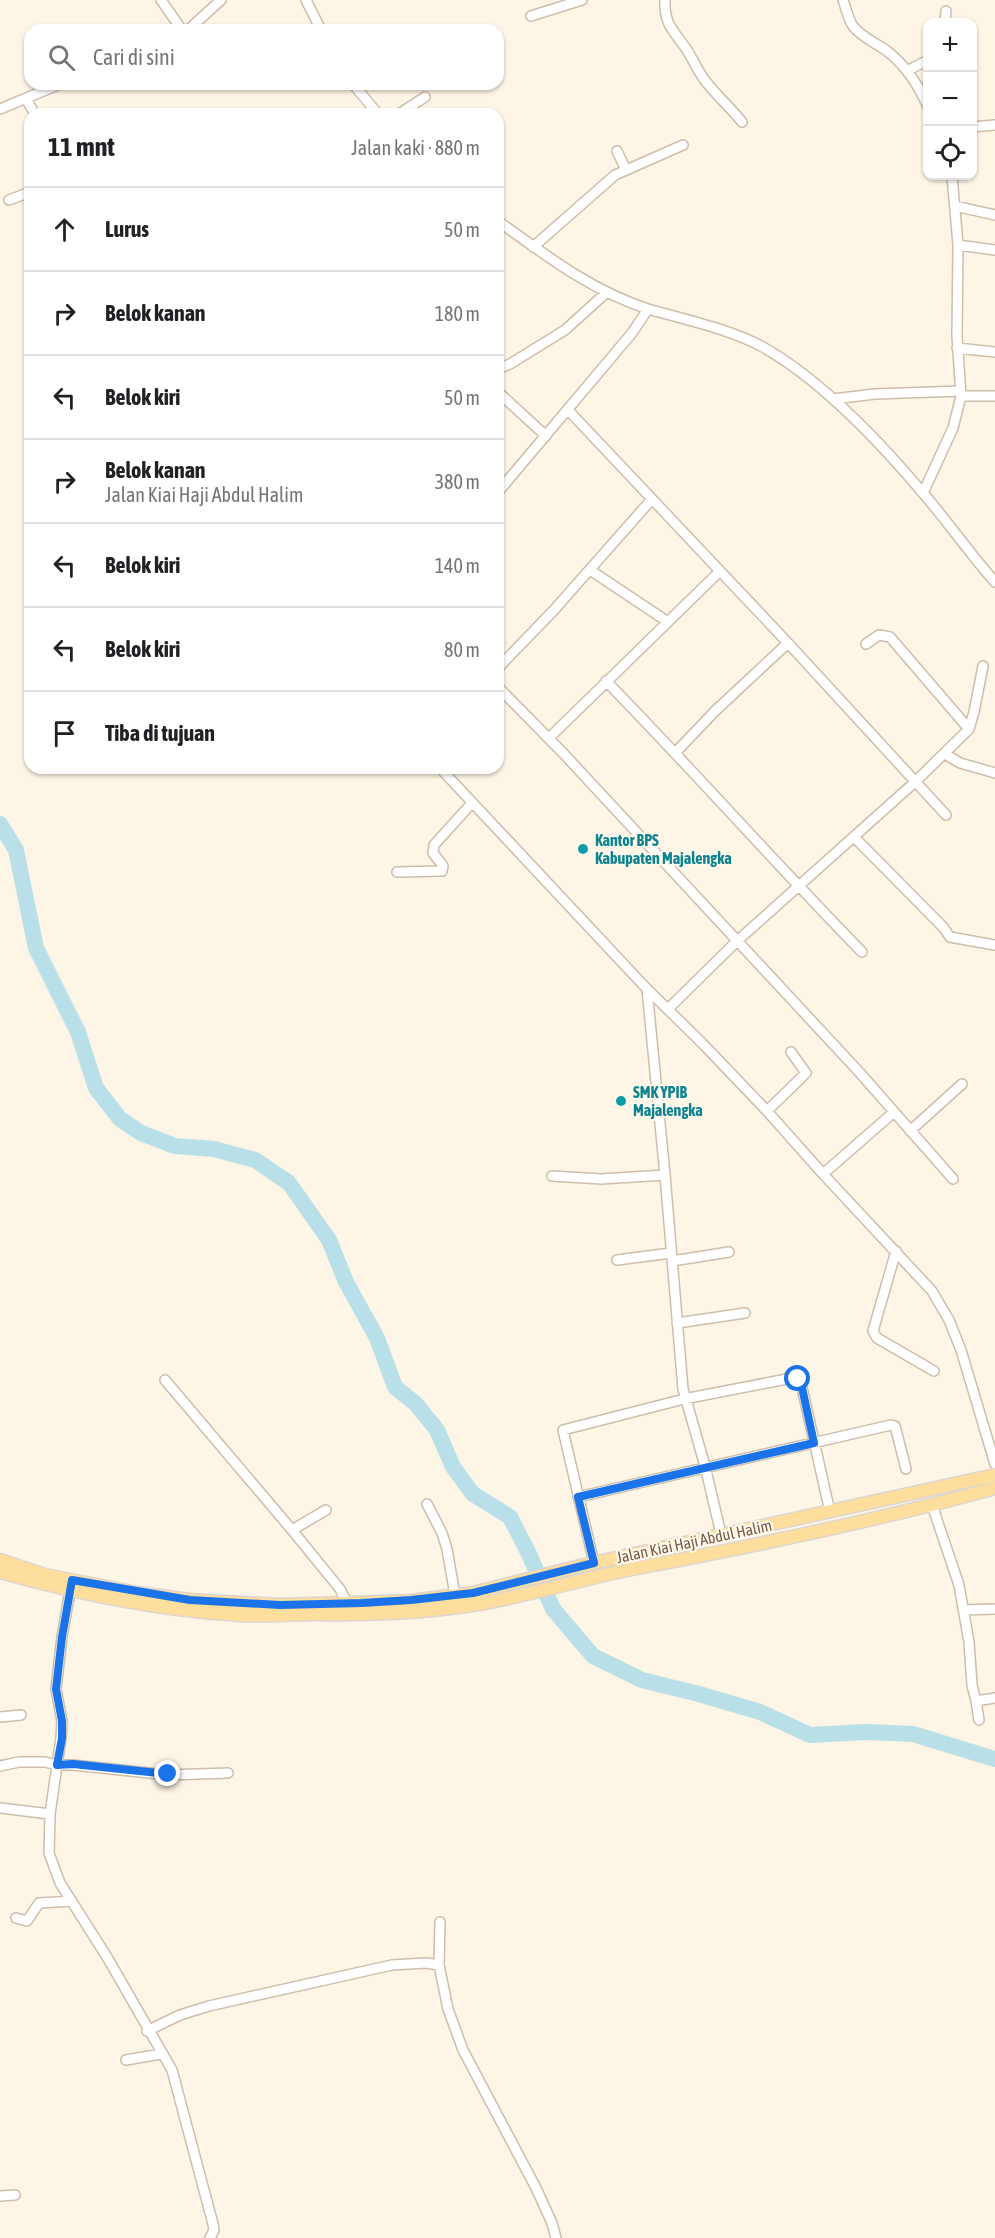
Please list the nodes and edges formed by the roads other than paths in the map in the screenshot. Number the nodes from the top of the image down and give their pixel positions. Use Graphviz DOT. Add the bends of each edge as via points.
graph roads {
  1 [pos="161,0"];
  2 [pos="221,0"];
  3 [pos="306,0"];
  4 [pos="582,0"];
  5 [pos="664,0"];
  6 [pos="843,0"];
  7 [pos="946,11"];
  8 [pos="531,16"];
  9 [pos="945,18"];
  10 [pos="178,24"];
  11 [pos="195,24"];
  12 [pos="318,24"];
  13 [pos="923,62"];
  14 [pos="907,71"];
  15 [pos="46,90"];
  16 [pos="358,90"];
  17 [pos="424,97"];
  18 [pos="923,98"];
  19 [pos="26,99"];
  20 [pos="31,108"];
  21 [pos="373,108"];
  22 [pos="408,108"];
  23 [pos="0,109"];
  24 [pos="742,122"];
  25 [pos="995,125"];
  26 [pos="977,127"];
  27 [pos="683,145"];
  28 [pos="617,151"];
  29 [pos="626,170"];
  30 [pos="952,180"];
  31 [pos="24,194"];
  32 [pos="9,200"];
  33 [pos="955,206"];
  34 [pos="995,215"];
  35 [pos="504,225"];
  36 [pos="958,245"];
  37 [pos="533,247"];
  38 [pos="995,250"];
  39 [pos="607,292"];
  40 [pos="648,309"];
  41 [pos="957,348"];
  42 [pos="995,352"];
  43 [pos="504,366"];
  44 [pos="961,394"];
  45 [pos="995,396"];
  46 [pos="504,398"];
  47 [pos="833,399"];
  48 [pos="568,410"];
  49 [pos="546,436"];
  50 [pos="504,485"];
  51 [pos="923,492"];
  52 [pos="652,499"];
  53 [pos="590,570"];
  54 [pos="720,571"];
  55 [pos="995,582"];
  56 [pos="668,622"];
  57 [pos="788,644"];
  58 [pos="866,644"];
  59 [pos="504,662"];
  60 [pos="983,666"];
  61 [pos="606,681"];
  62 [pos="504,693"];
  63 [pos="969,729"];
  64 [pos="549,738"];
  65 [pos="676,752"];
  66 [pos="945,754"];
  67 [pos="995,773"];
  68 [pos="445,774"];
  69 [pos="915,782"];
  70 [pos="471,804"];
  71 [pos="946,815"];
  72 [pos="854,837"];
  73 [pos="396,872"];
  74 [pos="798,886"];
  75 [pos="736,942"];
  76 [pos="995,945"];
  77 [pos="862,952"];
  78 [pos="647,989"];
  79 [pos="668,1009"];
  80 [pos="790,1052"];
  81 [pos="962,1084"];
  82 [pos="766,1111"];
  83 [pos="894,1112"];
  84 [pos="910,1131"];
  85 [pos="823,1174"];
  86 [pos="665,1175"];
  87 [pos="552,1176"];
  88 [pos="953,1179"];
  89 [pos="896,1251"];
  90 [pos="729,1252"];
  91 [pos="671,1257"];
  92 [pos="617,1260"];
  93 [pos="745,1313"];
  94 [pos="677,1323"];
  95 [pos="934,1371"];
  96 [pos="165,1380"];
  97 [pos="684,1399"];
  98 [pos="814,1443"];
  99 [pos="995,1464"];
  100 [pos="705,1466"];
  101 [pos="906,1469"];
  102 [pos="995,1475"];
  103 [pos="995,1488"];
  104 [pos="578,1497"];
  105 [pos="427,1504"];
  106 [pos="932,1505"];
  107 [pos="326,1510"];
  108 [pos="830,1512"];
  109 [pos="292,1530"];
  110 [pos="721,1534"];
  111 [pos="0,1560"];
  112 [pos="594,1563"];
  113 [pos="0,1572"];
  114 [pos="71,1586"];
  115 [pos="510,1591"];
  116 [pos="455,1595"];
  117 [pos="347,1603"];
  118 [pos="992,1609"];
  119 [pos="963,1610"];
  120 [pos="994,1698"];
  121 [pos="976,1701"];
  122 [pos="21,1715"];
  123 [pos="0,1717"];
  124 [pos="980,1720"];
  125 [pos="57,1765"];
  126 [pos="0,1766"];
  127 [pos="228,1773"];
  128 [pos="0,1809"];
  129 [pos="50,1814"];
  130 [pos="72,1901"];
  131 [pos="15,1918"];
  132 [pos="440,1922"];
  133 [pos="440,1962"];
  134 [pos="147,2031"];
  135 [pos="161,2054"];
  136 [pos="126,2060"];
  137 [pos="15,2195"];
  138 [pos="0,2196"];
  139 [pos="210,2238"];
  140 [pos="556,2238"];
  1 -- 10 [label="street"];
  2 -- 11 [label="street"];
  3 -- 12 [label="street"];
  4 -- 8 [label="street"];
  5 -- 24 [label="street" via="669,27 708,85"];
  6 -- 14 [label="street" via="852,25 861,35 888,52"];
  7 -- 9 [label="street"];
  13 -- 14 [label="street"];
  14 -- 18 [label="street"];
  15 -- 19 [label="street"];
  16 -- 21 [label="street"];
  17 -- 22 [label="street"];
  19 -- 20 [label="street"];
  19 -- 23 [label="street"];
  25 -- 26 [label="street"];
  27 -- 29 [label="street"];
  28 -- 29 [label="street"];
  29 -- 37 [label="street" via="608,181"];
  30 -- 33 [label="street"];
  31 -- 32 [label="street"];
  33 -- 34 [label="street"];
  33 -- 36 [label="street"];
  35 -- 37 [label="street"];
  36 -- 38 [label="street"];
  36 -- 41 [label="street"];
  37 -- 39 [label="street"];
  39 -- 40 [label="street"];
  39 -- 43 [label="street" via="565,330"];
  40 -- 47 [label="street" via="758,344 788,362"];
  40 -- 48 [label="street"];
  41 -- 42 [label="street"];
  41 -- 44 [label="street"];
  44 -- 45 [label="street"];
  44 -- 47 [label="street" via="875,394"];
  44 -- 51 [label="street" via="953,428"];
  46 -- 49 [label="street"];
  47 -- 51 [label="street"];
  48 -- 49 [label="street"];
  48 -- 52 [label="street"];
  49 -- 50 [label="street"];
  51 -- 55 [label="street"];
  52 -- 53 [label="street"];
  52 -- 54 [label="street"];
  53 -- 56 [label="street"];
  53 -- 59 [label="street"];
  54 -- 56 [label="street"];
  54 -- 57 [label="street"];
  56 -- 61 [label="street"];
  57 -- 65 [label="street"];
  57 -- 69 [label="street"];
  58 -- 63 [label="street" via="879,635 890,636"];
  60 -- 63 [label="street"];
  61 -- 64 [label="street"];
  61 -- 65 [label="street"];
  62 -- 64 [label="street"];
  63 -- 66 [label="street"];
  64 -- 75 [label="street"];
  65 -- 74 [label="street"];
  66 -- 67 [label="street" via="960,763"];
  66 -- 69 [label="street"];
  68 -- 70 [label="street"];
  69 -- 71 [label="street"];
  69 -- 72 [label="street"];
  70 -- 73 [label="street" via="434,845 433,853 443,866 442,871"];
  70 -- 78 [label="street"];
  72 -- 74 [label="street"];
  72 -- 76 [label="street" via="950,937"];
  74 -- 75 [label="street"];
  74 -- 77 [label="street"];
  75 -- 79 [label="street"];
  75 -- 83 [label="street"];
  78 -- 79 [label="street"];
  78 -- 86 [label="street"];
  79 -- 82 [label="street"];
  80 -- 82 [label="street" via="806,1073"];
  81 -- 84 [label="street"];
  82 -- 85 [label="street"];
  83 -- 84 [label="street"];
  83 -- 85 [label="street"];
  84 -- 88 [label="street"];
  85 -- 89 [label="street"];
  86 -- 87 [label="street" via="601,1179"];
  86 -- 91 [label="street"];
  89 -- 95 [label="street" via="873,1331 877,1338"];
  89 -- 99 [label="street" via="932,1291 949,1320"];
  90 -- 91 [label="street"];
  91 -- 92 [label="street"];
  91 -- 94 [label="street"];
  93 -- 94 [label="street"];
  94 -- 97 [label="street"];
  96 -- 109 [label="street"];
  97 -- 98 [label="street" via="794,1378 801,1383"];
  97 -- 100 [label="street"];
  97 -- 104 [label="street" via="564,1429"];
  98 -- 100 [label="street"];
  98 -- 101 [label="street" via="895,1426"];
  98 -- 108 [label="street"];
  100 -- 104 [label="street"];
  100 -- 110 [label="street"];
  102 -- 108 [label="main road, Jalan Kiai Haji Abdul Halim"];
  103 -- 106 [label="main road, Jalan Kiai Haji Abdul Halim"];
  104 -- 112 [label="street"];
  105 -- 116 [label="street" via="442,1533"];
  106 -- 115 [label="main road, Jalan Kiai Haji Abdul Halim" via="712,1554"];
  106 -- 119 [label="street" via="959,1585"];
  107 -- 109 [label="street"];
  108 -- 110 [label="main road, Jalan Kiai Haji Abdul Halim"];
  109 -- 117 [label="street"];
  110 -- 112 [label="main road, Jalan Kiai Haji Abdul Halim"];
  111 -- 114 [label="main road, Jalan Kiai Haji Abdul Halim"];
  112 -- 115 [label="main road, Jalan Kiai Haji Abdul Halim"];
  113 -- 114 [label="main road, Jalan Kiai Haji Abdul Halim"];
  114 -- 115 [label="main road, Jalan Kiai Haji Abdul Halim" via="182,1610 244,1615 413,1613 485,1603"];
  114 -- 117 [label="main road, Jalan Kiai Haji Abdul Halim" via="190,1600 280,1605"];
  114 -- 125 [label="street" via="56,1689 62,1721"];
  115 -- 116 [label="main road, Jalan Kiai Haji Abdul Halim"];
  116 -- 117 [label="main road, Jalan Kiai Haji Abdul Halim"];
  118 -- 119 [label="street"];
  119 -- 121 [label="street"];
  120 -- 121 [label="street"];
  121 -- 124 [label="street"];
  122 -- 123 [label="street"];
  125 -- 126 [label="street" via="19,1762"];
  125 -- 127 [label="street" via="168,1774"];
  125 -- 129 [label="street"];
  128 -- 129 [label="street"];
  129 -- 130 [label="street" via="49,1853 60,1883"];
  130 -- 131 [label="street" via="39,1903 27,1921"];
  130 -- 134 [label="street"];
  132 -- 133 [label="street"];
  133 -- 134 [label="street" via="392,1965 209,2006"];
  133 -- 140 [label="street" via="448,2009 463,2050 536,2188"];
  134 -- 135 [label="street"];
  135 -- 136 [label="street"];
  135 -- 139 [label="street" via="176,2082 213,2224"];
  137 -- 138 [label="street"];
}
